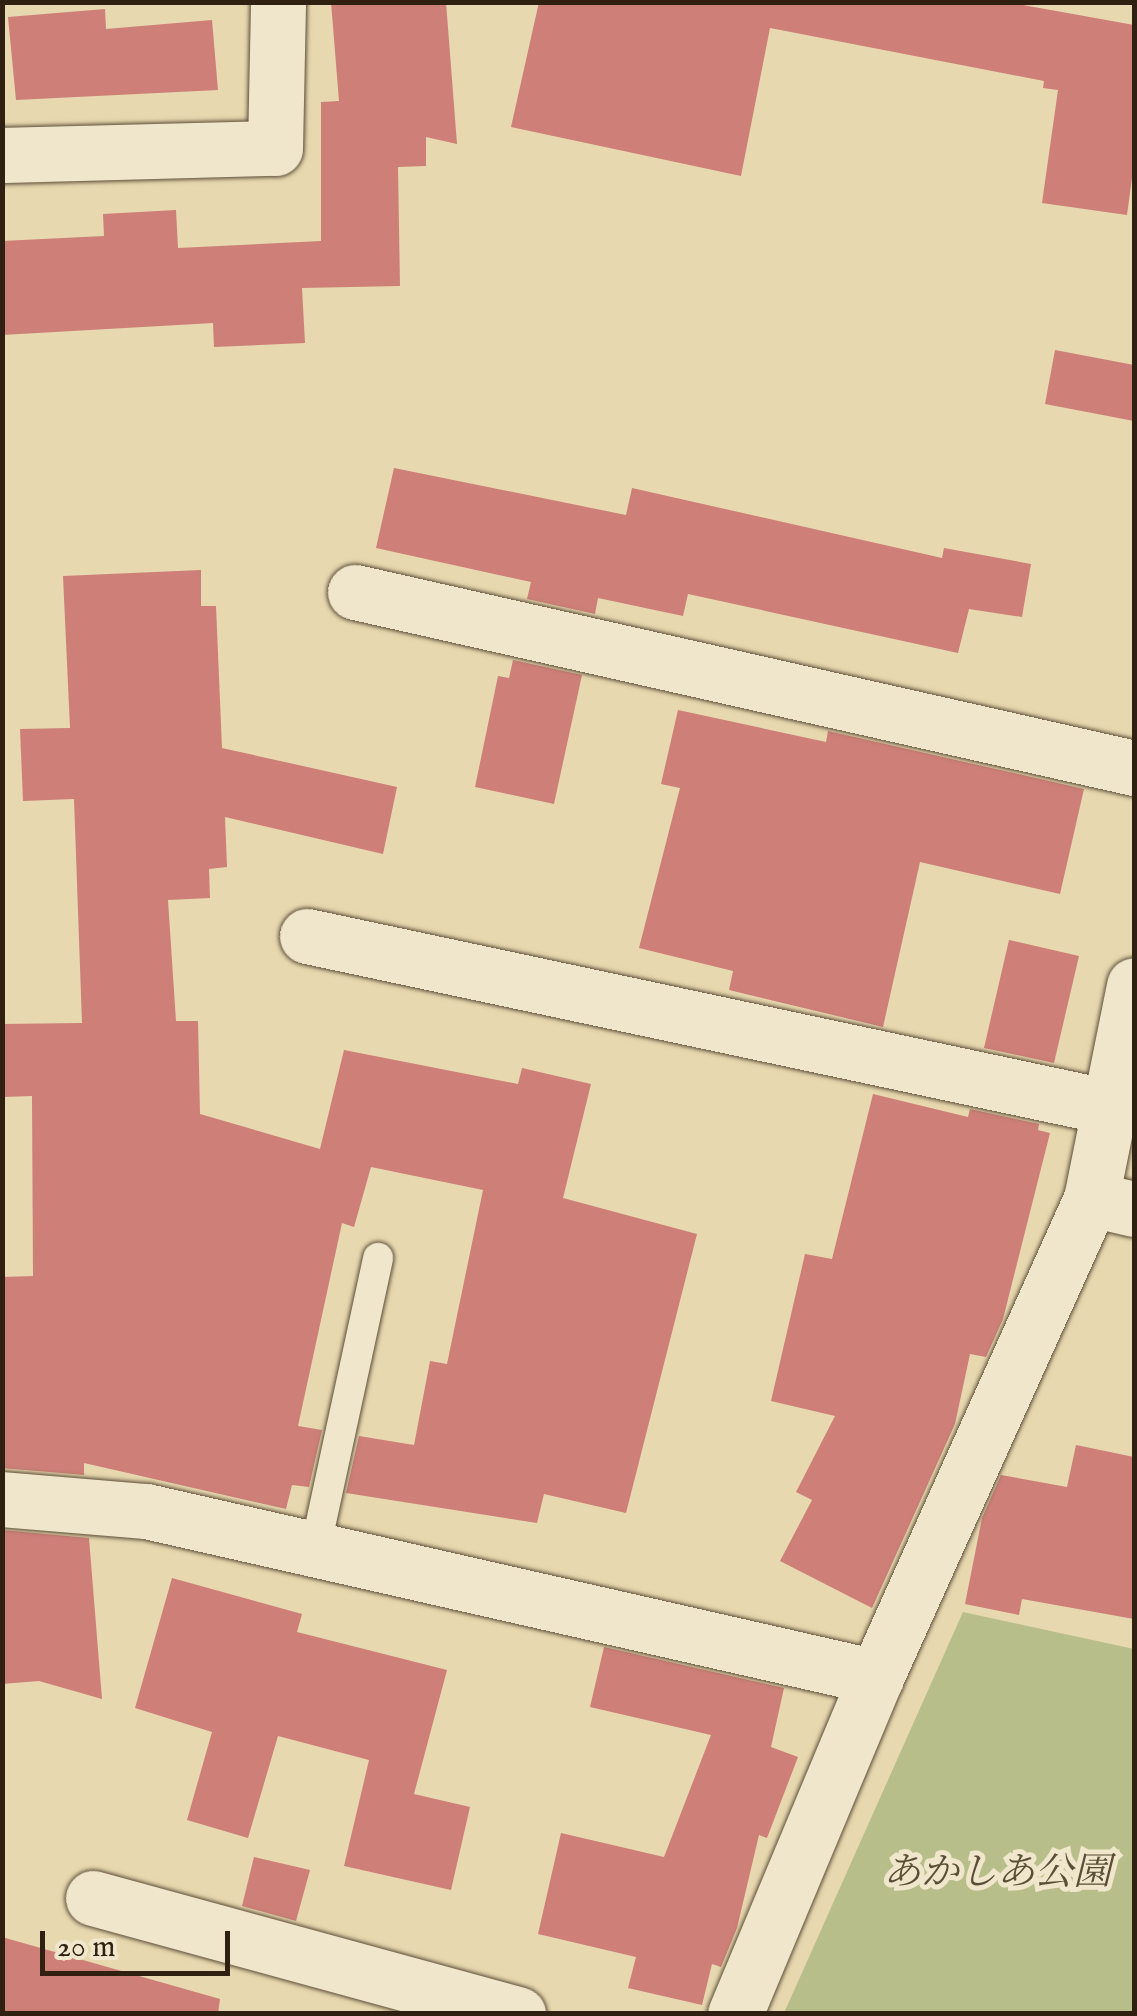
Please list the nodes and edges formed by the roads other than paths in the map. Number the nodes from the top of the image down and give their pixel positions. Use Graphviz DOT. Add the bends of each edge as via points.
graph roads {
  1 [pos="278,2"];
  2 [pos="2,156"];
  3 [pos="355,592"];
  4 [pos="1134,768"];
  5 [pos="307,936"];
  6 [pos="1134,985"];
  7 [pos="1106,1106"];
  8 [pos="1113,1204"];
  9 [pos="378,1258"];
  10 [pos="2,1498"];
  11 [pos="315,1550"];
  12 [pos="876,1677"];
  13 [pos="93,1898"];
  14 [pos="518,2014"];
  15 [pos="736,2014"];
  1 -- 2 [label="street" via="275,148"];
  3 -- 4 [label="street"];
  5 -- 7 [label="street"];
  6 -- 7 [label="street"];
  7 -- 8 [label="street"];
  8 -- 12 [label="street"];
  9 -- 11 [label="lane"];
  10 -- 11 [label="street" via="146,1511"];
  11 -- 12 [label="street"];
  12 -- 15 [label="street"];
  13 -- 14 [label="street"];
}
